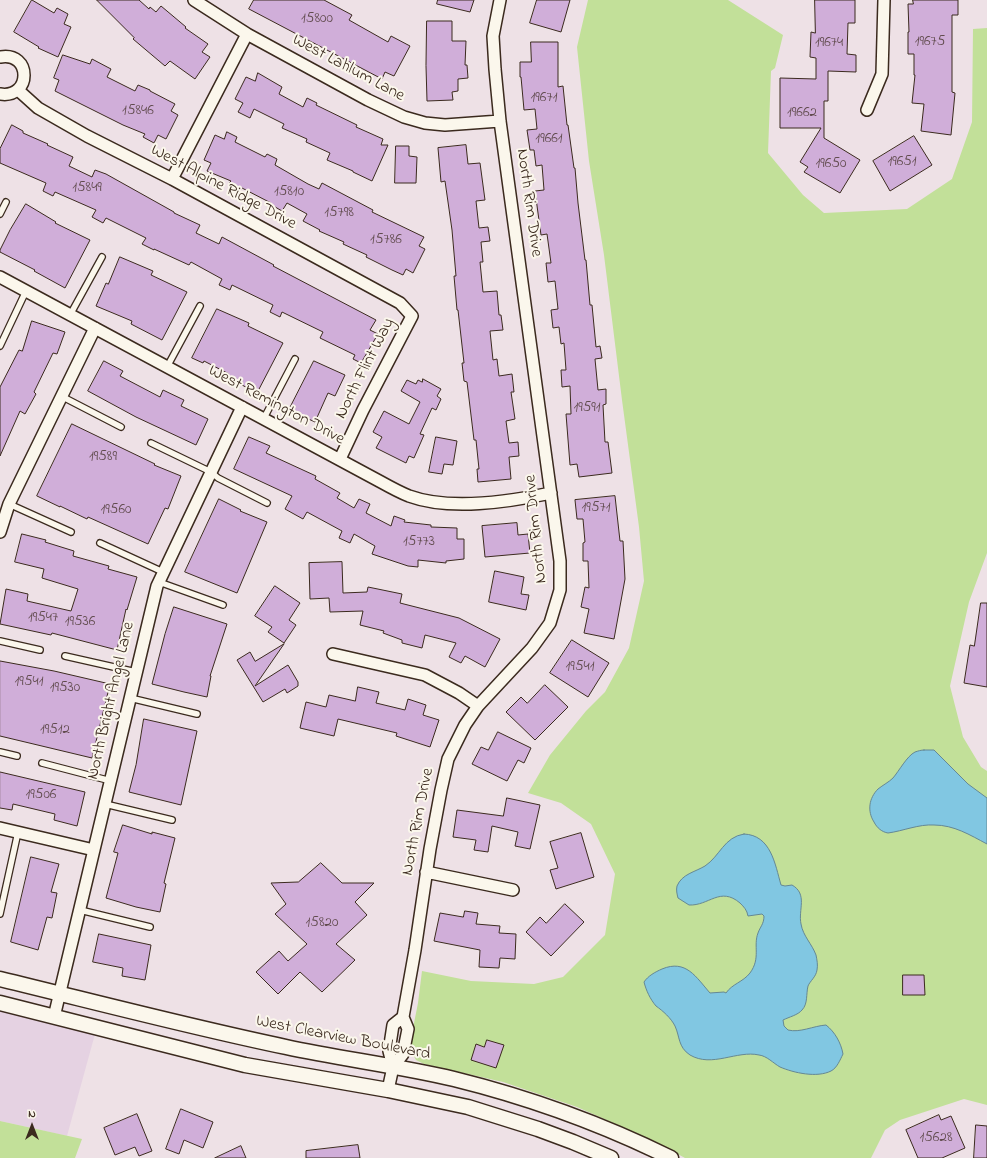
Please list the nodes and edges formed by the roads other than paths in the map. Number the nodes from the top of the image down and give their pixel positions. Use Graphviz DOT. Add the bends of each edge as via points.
graph roads {
  1 [pos="194,0"];
  2 [pos="500,0"];
  3 [pos="884,0"];
  4 [pos="247,34"];
  5 [pos="0,57"];
  6 [pos="18,90"];
  7 [pos="0,94"];
  8 [pos="867,110"];
  9 [pos="500,120"];
  10 [pos="172,179"];
  11 [pos="6,202"];
  12 [pos="0,214"];
  13 [pos="102,256"];
  14 [pos="0,277"];
  15 [pos="26,291"];
  16 [pos="200,306"];
  17 [pos="70,315"];
  18 [pos="412,316"];
  19 [pos="95,328"];
  20 [pos="0,346"];
  21 [pos="295,359"];
  22 [pos="167,367"];
  23 [pos="61,396"];
  24 [pos="242,407"];
  25 [pos="264,418"];
  26 [pos="121,427"];
  27 [pos="151,443"];
  28 [pos="340,459"];
  29 [pos="211,472"];
  30 [pos="551,493"];
  31 [pos="267,503"];
  32 [pos="9,504"];
  33 [pos="0,532"];
  34 [pos="71,532"];
  35 [pos="100,543"];
  36 [pos="161,577"];
  37 [pos="223,605"];
  38 [pos="0,641"];
  39 [pos="40,650"];
  40 [pos="333,654"];
  41 [pos="66,656"];
  42 [pos="136,672"];
  43 [pos="130,698"];
  44 [pos="478,706"];
  45 [pos="197,714"];
  46 [pos="0,752"];
  47 [pos="17,756"];
  48 [pos="42,763"];
  49 [pos="111,781"];
  50 [pos="105,804"];
  51 [pos="172,820"];
  52 [pos="0,828"];
  53 [pos="18,832"];
  54 [pos="94,850"];
  55 [pos="426,872"];
  56 [pos="513,890"];
  57 [pos="80,910"];
  58 [pos="0,914"];
  59 [pos="150,927"];
  60 [pos="0,979"];
  61 [pos="59,993"];
  62 [pos="0,1003"];
  63 [pos="54,1017"];
  64 [pos="403,1017"];
  65 [pos="393,1067"];
  66 [pos="388,1090"];
  67 [pos="611,1158"];
  68 [pos="670,1158"];
  1 -- 4 [label="street, West Lahlum Lane"];
  2 -- 9 [label="street, North Rim Drive" via="493,36"];
  3 -- 8 [label="street" via="882,74"];
  4 -- 9 [label="street, West Lahlum Lane" via="404,117 445,125"];
  4 -- 10 [label="street"];
  5 -- 6 [label="street" via="12,57 22,66 24,78"];
  6 -- 7 [label="street"];
  6 -- 10 [label="street, West Alpine Ridge Drive" via="38,108"];
  9 -- 30 [label="street, North Rim Drive"];
  10 -- 18 [label="street, West Alpine Ridge Drive" via="400,303"];
  11 -- 12 [label="lane"];
  13 -- 17 [label="lane"];
  14 -- 15 [label="street, West Remington Drive"];
  15 -- 17 [label="street, West Remington Drive"];
  15 -- 20 [label="lane"];
  16 -- 22 [label="lane"];
  17 -- 19 [label="street, West Remington Drive"];
  18 -- 28 [label="street, North Flint Way"];
  19 -- 22 [label="street, West Remington Drive"];
  19 -- 23 [label="street"];
  21 -- 25 [label="lane"];
  22 -- 24 [label="street, West Remington Drive"];
  23 -- 26 [label="lane"];
  23 -- 32 [label="street"];
  24 -- 25 [label="street, West Remington Drive"];
  24 -- 29 [label="street, North Bright Angel Lane"];
  25 -- 28 [label="street, West Remington Drive"];
  27 -- 29 [label="lane"];
  28 -- 30 [label="street, West Remington Drive" via="409,496 436,502 505,502"];
  29 -- 31 [label="lane"];
  29 -- 36 [label="street, North Bright Angel Lane"];
  30 -- 44 [label="street, North Rim Drive" via="560,560 560,590 550,623 532,648"];
  32 -- 33 [label="street"];
  32 -- 34 [label="lane"];
  35 -- 36 [label="lane"];
  36 -- 37 [label="lane"];
  36 -- 42 [label="street, North Bright Angel Lane"];
  38 -- 39 [label="lane"];
  40 -- 44 [label="street" via="425,675"];
  41 -- 42 [label="lane"];
  42 -- 43 [label="street, North Bright Angel Lane"];
  43 -- 45 [label="lane"];
  43 -- 49 [label="street, North Bright Angel Lane"];
  44 -- 55 [label="street, North Rim Drive" via="448,759"];
  46 -- 47 [label="lane"];
  48 -- 49 [label="lane"];
  49 -- 50 [label="street, North Bright Angel Lane"];
  50 -- 51 [label="lane"];
  50 -- 54 [label="street, North Bright Angel Lane"];
  52 -- 53 [label="street"];
  53 -- 54 [label="street"];
  53 -- 58 [label="lane"];
  54 -- 57 [label="street, North Bright Angel Lane"];
  55 -- 56 [label="street"];
  55 -- 64 [label="street, North Rim Drive"];
  57 -- 59 [label="lane"];
  57 -- 61 [label="street, North Bright Angel Lane"];
  60 -- 61 [label="street, West Clearview Boulevard"];
  61 -- 63 [label="street, North Bright Angel Lane"];
  61 -- 65 [label="street, West Clearview Boulevard" via="247,1039"];
  62 -- 63 [label="street"];
  63 -- 66 [label="street" via="245,1064"];
  64 -- 65 [label="street, North Rim Drive" via="408,1030 403,1054"];
  64 -- 65 [label="street, North Rim Drive" via="393,1025 389,1051"];
  65 -- 66 [label="street, North Rim Drive"];
  65 -- 68 [label="street, West Clearview Boulevard" via="454,1079 544,1104 622,1134"];
  66 -- 67 [label="street" via="468,1107 538,1129"];
}
